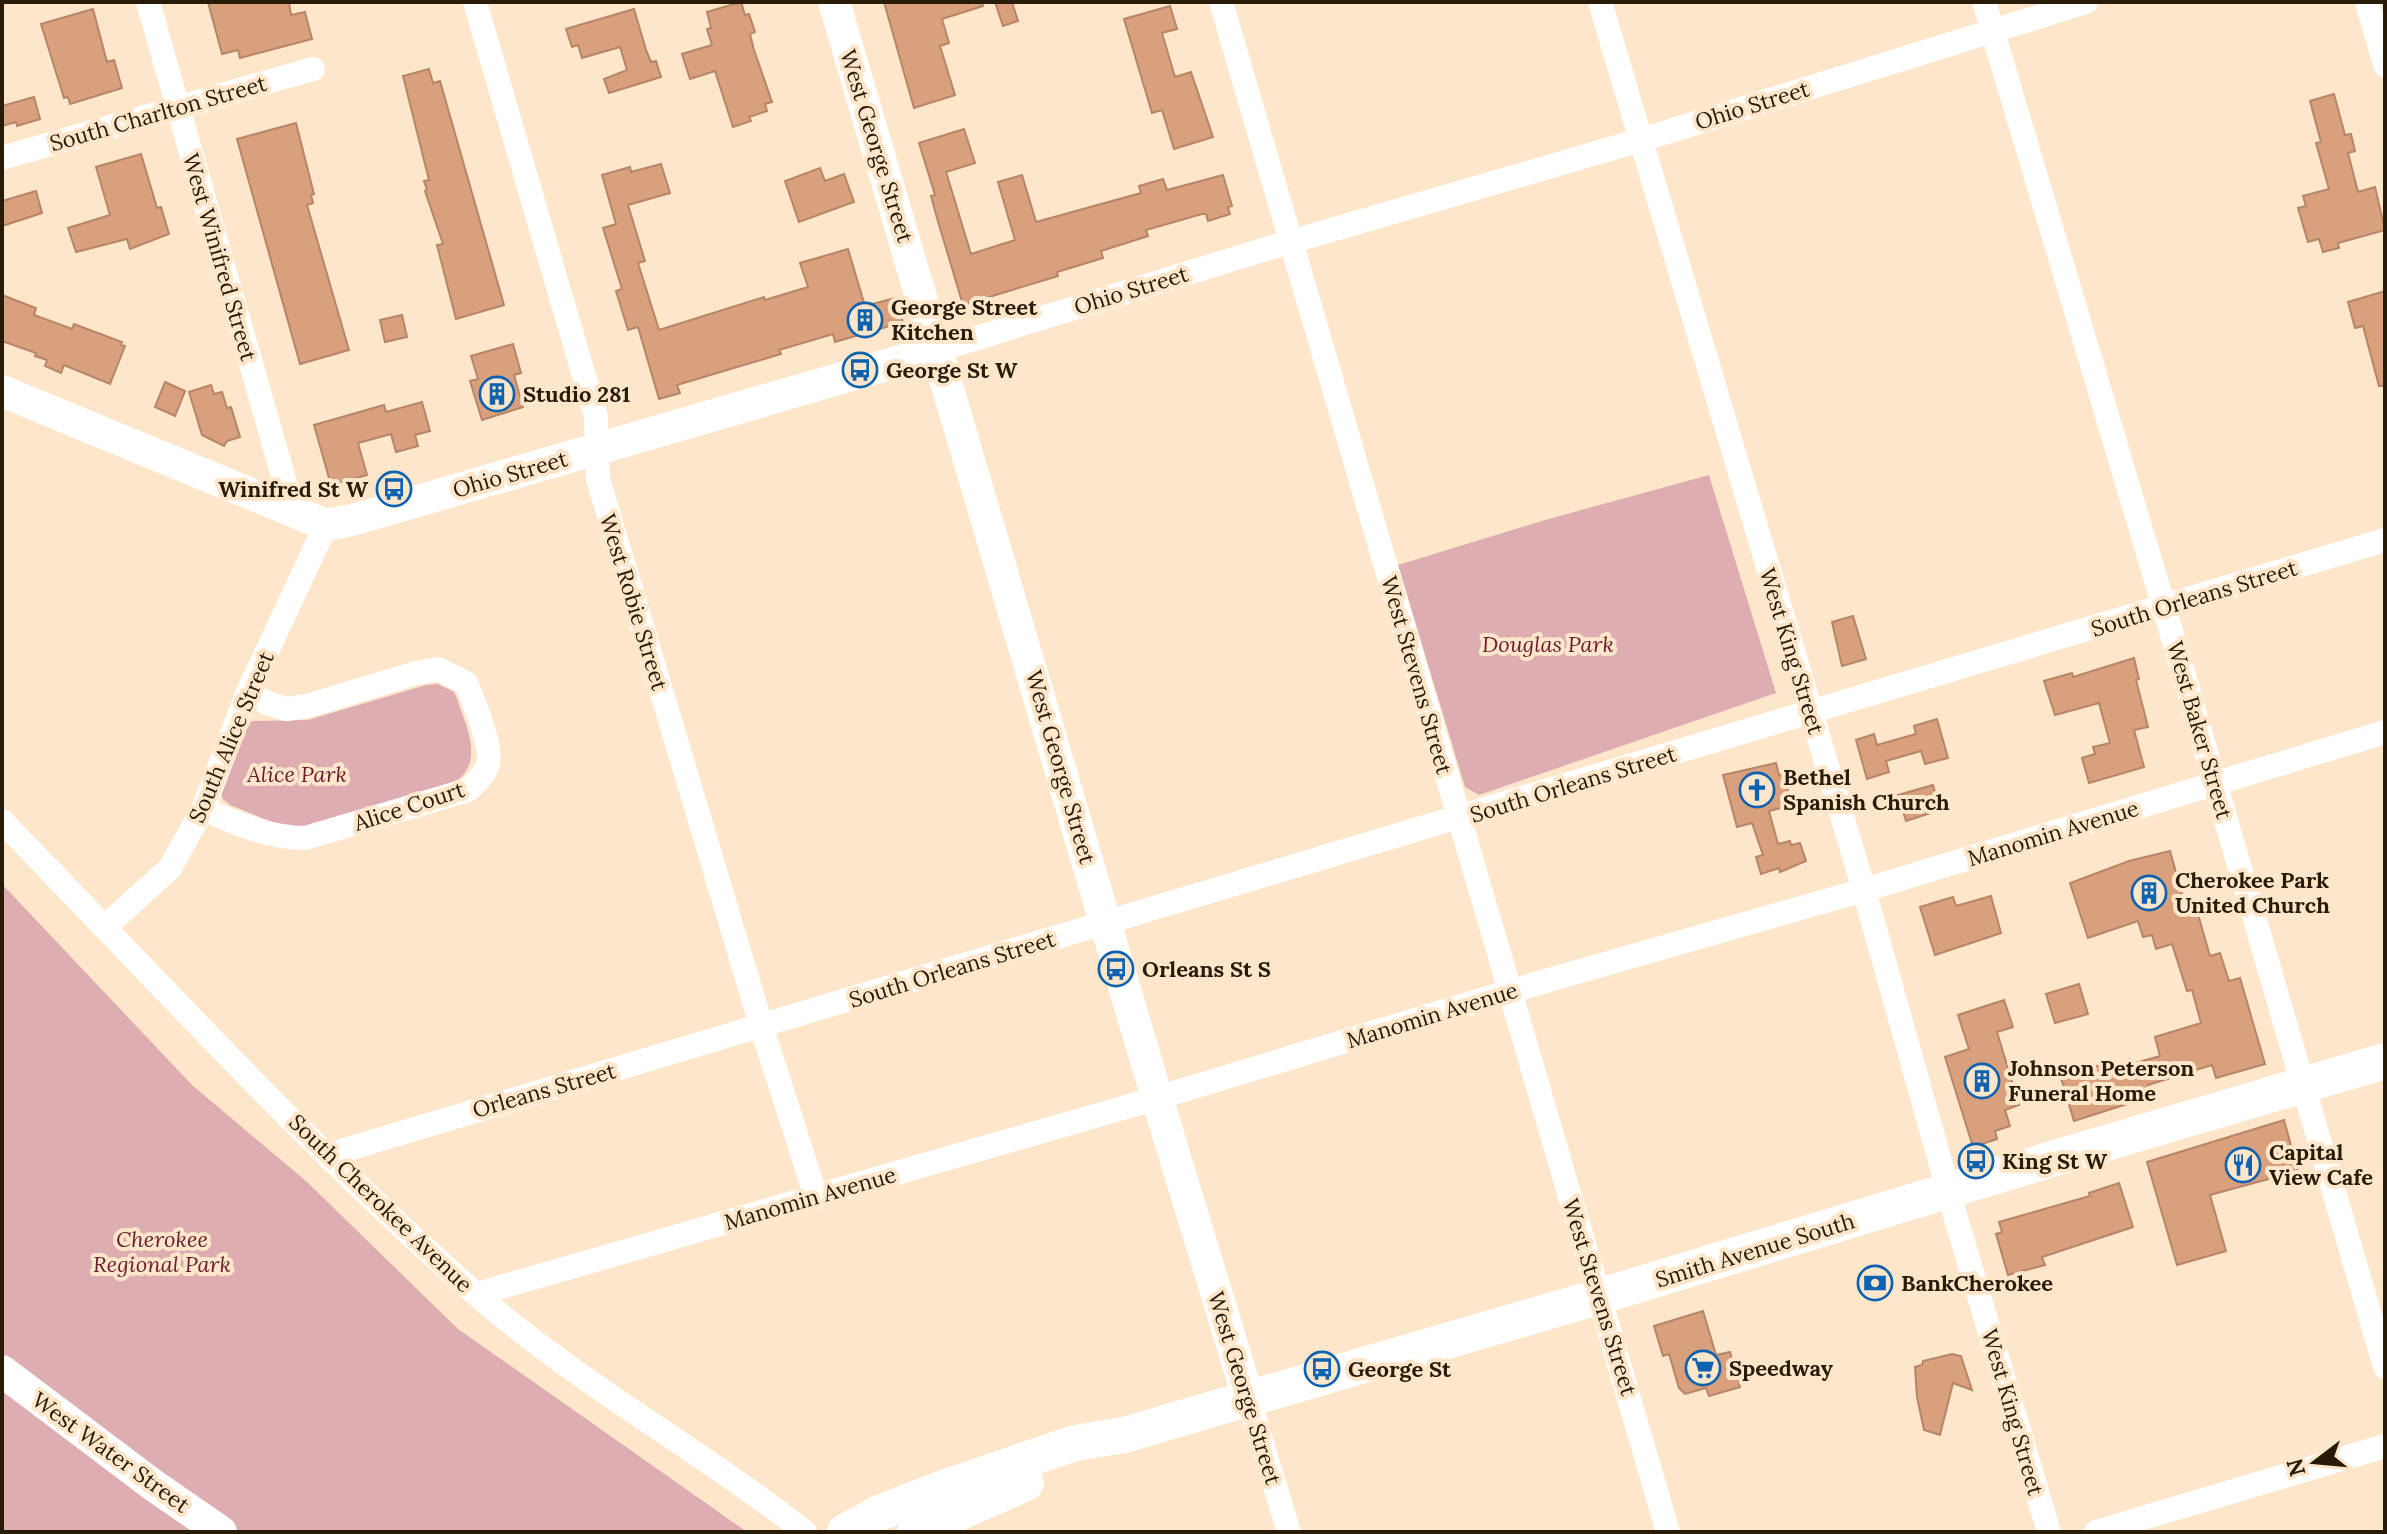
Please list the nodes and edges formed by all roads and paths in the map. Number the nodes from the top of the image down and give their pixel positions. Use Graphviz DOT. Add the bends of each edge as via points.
graph roads {
  1 [pos="148,2"];
  2 [pos="475,2"];
  3 [pos="834,2"];
  4 [pos="1221,2"];
  5 [pos="1600,2"];
  6 [pos="1984,2"];
  7 [pos="2086,2"];
  8 [pos="2367,2"];
  9 [pos="1992,31"];
  10 [pos="2385,65"];
  11 [pos="313,69"];
  12 [pos="178,107"];
  13 [pos="1641,140"];
  14 [pos="2,158"];
  15 [pos="1290,242"];
  16 [pos="938,350"];
  17 [pos="2,391"];
  18 [pos="598,448"];
  19 [pos="293,511"];
  20 [pos="326,525"];
  21 [pos="2385,540"];
  22 [pos="2164,607"];
  23 [pos="248,692"];
  24 [pos="1811,712"];
  25 [pos="2385,732"];
  26 [pos="2215,783"];
  27 [pos="203,809"];
  28 [pos="1458,819"];
  29 [pos="2,821"];
  30 [pos="1864,890"];
  31 [pos="1106,923"];
  32 [pos="105,927"];
  33 [pos="1511,991"];
  34 [pos="761,1025"];
  35 [pos="2385,1061"];
  36 [pos="2304,1085"];
  37 [pos="1157,1098"];
  38 [pos="328,1155"];
  39 [pos="1948,1192"];
  40 [pos="816,1197"];
  41 [pos="477,1294"];
  42 [pos="1601,1296"];
  43 [pos="2385,1367"];
  44 [pos="2,1371"];
  45 [pos="1248,1397"];
  46 [pos="1124,1435"];
  47 [pos="2385,1446"];
  48 [pos="221,1532"];
  49 [pos="805,1532"];
  50 [pos="845,1532"];
  51 [pos="915,1532"];
  52 [pos="1289,1532"];
  53 [pos="1668,1532"];
  54 [pos="2049,1532"];
  55 [pos="2096,1532"];
  1 -- 12 [label="street, West Winifred Street"];
  2 -- 18 [label="street, West Robie Street" via="596,417"];
  3 -- 16 [label="street, West George Street"];
  4 -- 15 [label="street, West Stevens Street"];
  5 -- 13 [label="street, West King Street"];
  6 -- 9 [label="street, West Baker Street"];
  7 -- 9 [label="street, Ohio Street"];
  8 -- 10 [label="street"];
  9 -- 13 [label="street, Ohio Street"];
  9 -- 22 [label="street, West Baker Street"];
  11 -- 12 [label="street, South Charlton Street"];
  12 -- 14 [label="street, South Charlton Street"];
  12 -- 19 [label="street, West Winifred Street"];
  13 -- 15 [label="street, Ohio Street"];
  13 -- 24 [label="street, West King Street"];
  15 -- 16 [label="street, Ohio Street"];
  15 -- 28 [label="street, West Stevens Street"];
  16 -- 18 [label="street, Ohio Street"];
  16 -- 31 [label="street, West George Street"];
  17 -- 19 [label="street"];
  18 -- 20 [label="street, Ohio Street"];
  18 -- 34 [label="street, West Robie Street" via="598,479"];
  19 -- 20 [label="street"];
  20 -- 23 [label="street, South Alice Street"];
  21 -- 22 [label="street, South Orleans Street"];
  22 -- 24 [label="street, South Orleans Street"];
  22 -- 26 [label="street, West Baker Street"];
  23 -- 27 [label="street, South Alice Street"];
  23 -- 27 [label="street, Alice Court" via="286,709 438,669 466,683 489,762 468,790 305,838 262,833"];
  24 -- 28 [label="street, South Orleans Street"];
  24 -- 30 [label="street, West King Street"];
  25 -- 26 [label="street, Manomin Avenue"];
  26 -- 30 [label="street, Manomin Avenue"];
  26 -- 36 [label="street, West Baker Street"];
  27 -- 32 [label="street, South Alice Street" via="170,868"];
  28 -- 31 [label="street, South Orleans Street"];
  28 -- 33 [label="street, West Stevens Street"];
  29 -- 32 [label="street, South Cherokee Avenue"];
  30 -- 33 [label="street, Manomin Avenue"];
  30 -- 39 [label="street, West King Street"];
  31 -- 34 [label="street, South Orleans Street"];
  31 -- 37 [label="street, West George Street"];
  32 -- 38 [label="street, South Cherokee Avenue"];
  33 -- 37 [label="street, Manomin Avenue"];
  33 -- 42 [label="street, West Stevens Street"];
  34 -- 38 [label="street, Orleans Street"];
  34 -- 40 [label="street, West Robie Street"];
  35 -- 36 [label="main road, Smith Avenue South"];
  36 -- 39 [label="main road, Smith Avenue South"];
  36 -- 43 [label="street, West Baker Street"];
  37 -- 40 [label="street, Manomin Avenue"];
  37 -- 45 [label="street, West George Street"];
  38 -- 41 [label="street, South Cherokee Avenue"];
  39 -- 42 [label="main road, Smith Avenue South"];
  39 -- 54 [label="street, West King Street"];
  40 -- 41 [label="street, Manomin Avenue"];
  41 -- 49 [label="street, South Cherokee Avenue" via="546,1350"];
  42 -- 45 [label="main road, Smith Avenue South"];
  42 -- 53 [label="street, West Stevens Street"];
  44 -- 48 [label="street, West Water Street"];
  45 -- 46 [label="main road, Smith Avenue South"];
  45 -- 52 [label="street, West George Street"];
  46 -- 50 [label="main road, Smith Avenue South" via="1075,1443 946,1487"];
  46 -- 51 [label="main road, Smith Avenue South"];
  47 -- 55 [label="street"];
}
